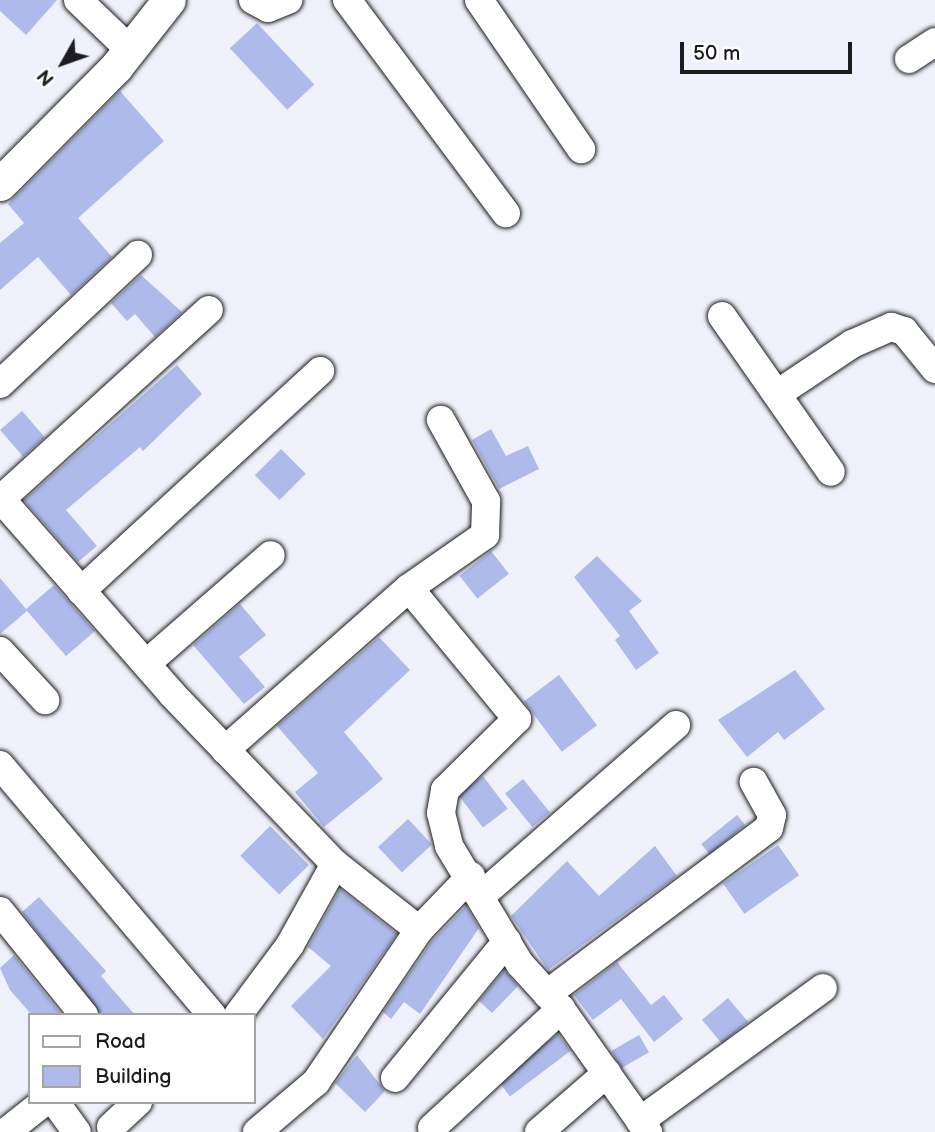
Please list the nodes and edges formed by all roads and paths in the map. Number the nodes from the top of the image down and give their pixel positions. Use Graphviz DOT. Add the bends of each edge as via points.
graph roads {
  1 [pos="78,0"];
  2 [pos="169,0"];
  3 [pos="253,0"];
  4 [pos="288,0"];
  5 [pos="347,0"];
  6 [pos="479,0"];
  7 [pos="935,42"];
  8 [pos="130,50"];
  9 [pos="909,59"];
  10 [pos="582,149"];
  11 [pos="0,184"];
  12 [pos="506,213"];
  13 [pos="138,255"];
  14 [pos="209,310"];
  15 [pos="722,316"];
  16 [pos="935,369"];
  17 [pos="320,370"];
  18 [pos="0,384"];
  19 [pos="777,394"];
  20 [pos="441,420"];
  21 [pos="831,472"];
  22 [pos="0,499"];
  23 [pos="271,555"];
  24 [pos="410,588"];
  25 [pos="81,591"];
  26 [pos="0,651"];
  27 [pos="147,663"];
  28 [pos="45,700"];
  29 [pos="676,724"];
  30 [pos="225,750"];
  31 [pos="0,765"];
  32 [pos="754,782"];
  33 [pos="335,864"];
  34 [pos="476,886"];
  35 [pos="0,911"];
  36 [pos="419,930"];
  37 [pos="507,941"];
  38 [pos="823,988"];
  39 [pos="554,1002"];
  40 [pos="82,1013"];
  41 [pos="210,1013"];
  42 [pos="239,1013"];
  43 [pos="607,1073"];
  44 [pos="395,1078"];
  45 [pos="41,1104"];
  46 [pos="56,1104"];
  47 [pos="136,1104"];
  48 [pos="644,1127"];
  49 [pos="432,1128"];
  50 [pos="110,1130"];
  51 [pos="6,1132"];
  52 [pos="77,1132"];
  53 [pos="257,1132"];
  54 [pos="539,1132"];
  1 -- 8 [label="street"];
  2 -- 8 [label="street"];
  3 -- 4 [label="street" via="268,8"];
  5 -- 12 [label="street"];
  6 -- 10 [label="street"];
  7 -- 9 [label="street"];
  8 -- 11 [label="street"];
  13 -- 18 [label="street"];
  14 -- 22 [label="street"];
  15 -- 19 [label="street"];
  16 -- 19 [label="street" via="904,331 891,327 852,344"];
  17 -- 25 [label="street"];
  19 -- 21 [label="street"];
  20 -- 24 [label="street" via="486,500 489,520 485,536"];
  22 -- 25 [label="street"];
  23 -- 27 [label="street"];
  24 -- 30 [label="street"];
  24 -- 34 [label="street" via="517,719 446,790 441,813 449,846"];
  25 -- 27 [label="street"];
  26 -- 28 [label="street"];
  27 -- 30 [label="street"];
  29 -- 34 [label="street"];
  30 -- 33 [label="street"];
  31 -- 41 [label="street"];
  32 -- 39 [label="street" via="772,816 769,828"];
  33 -- 36 [label="street"];
  33 -- 42 [label="street" via="290,945"];
  34 -- 36 [label="street"];
  34 -- 37 [label="street"];
  35 -- 40 [label="street"];
  36 -- 53 [label="street" via="316,1083"];
  37 -- 39 [label="street"];
  37 -- 44 [label="street"];
  38 -- 48 [label="street"];
  39 -- 43 [label="street"];
  39 -- 49 [label="street"];
  43 -- 48 [label="street"];
  43 -- 54 [label="street"];
  45 -- 51 [label="street"];
  46 -- 52 [label="street"];
  47 -- 50 [label="street"];
}
